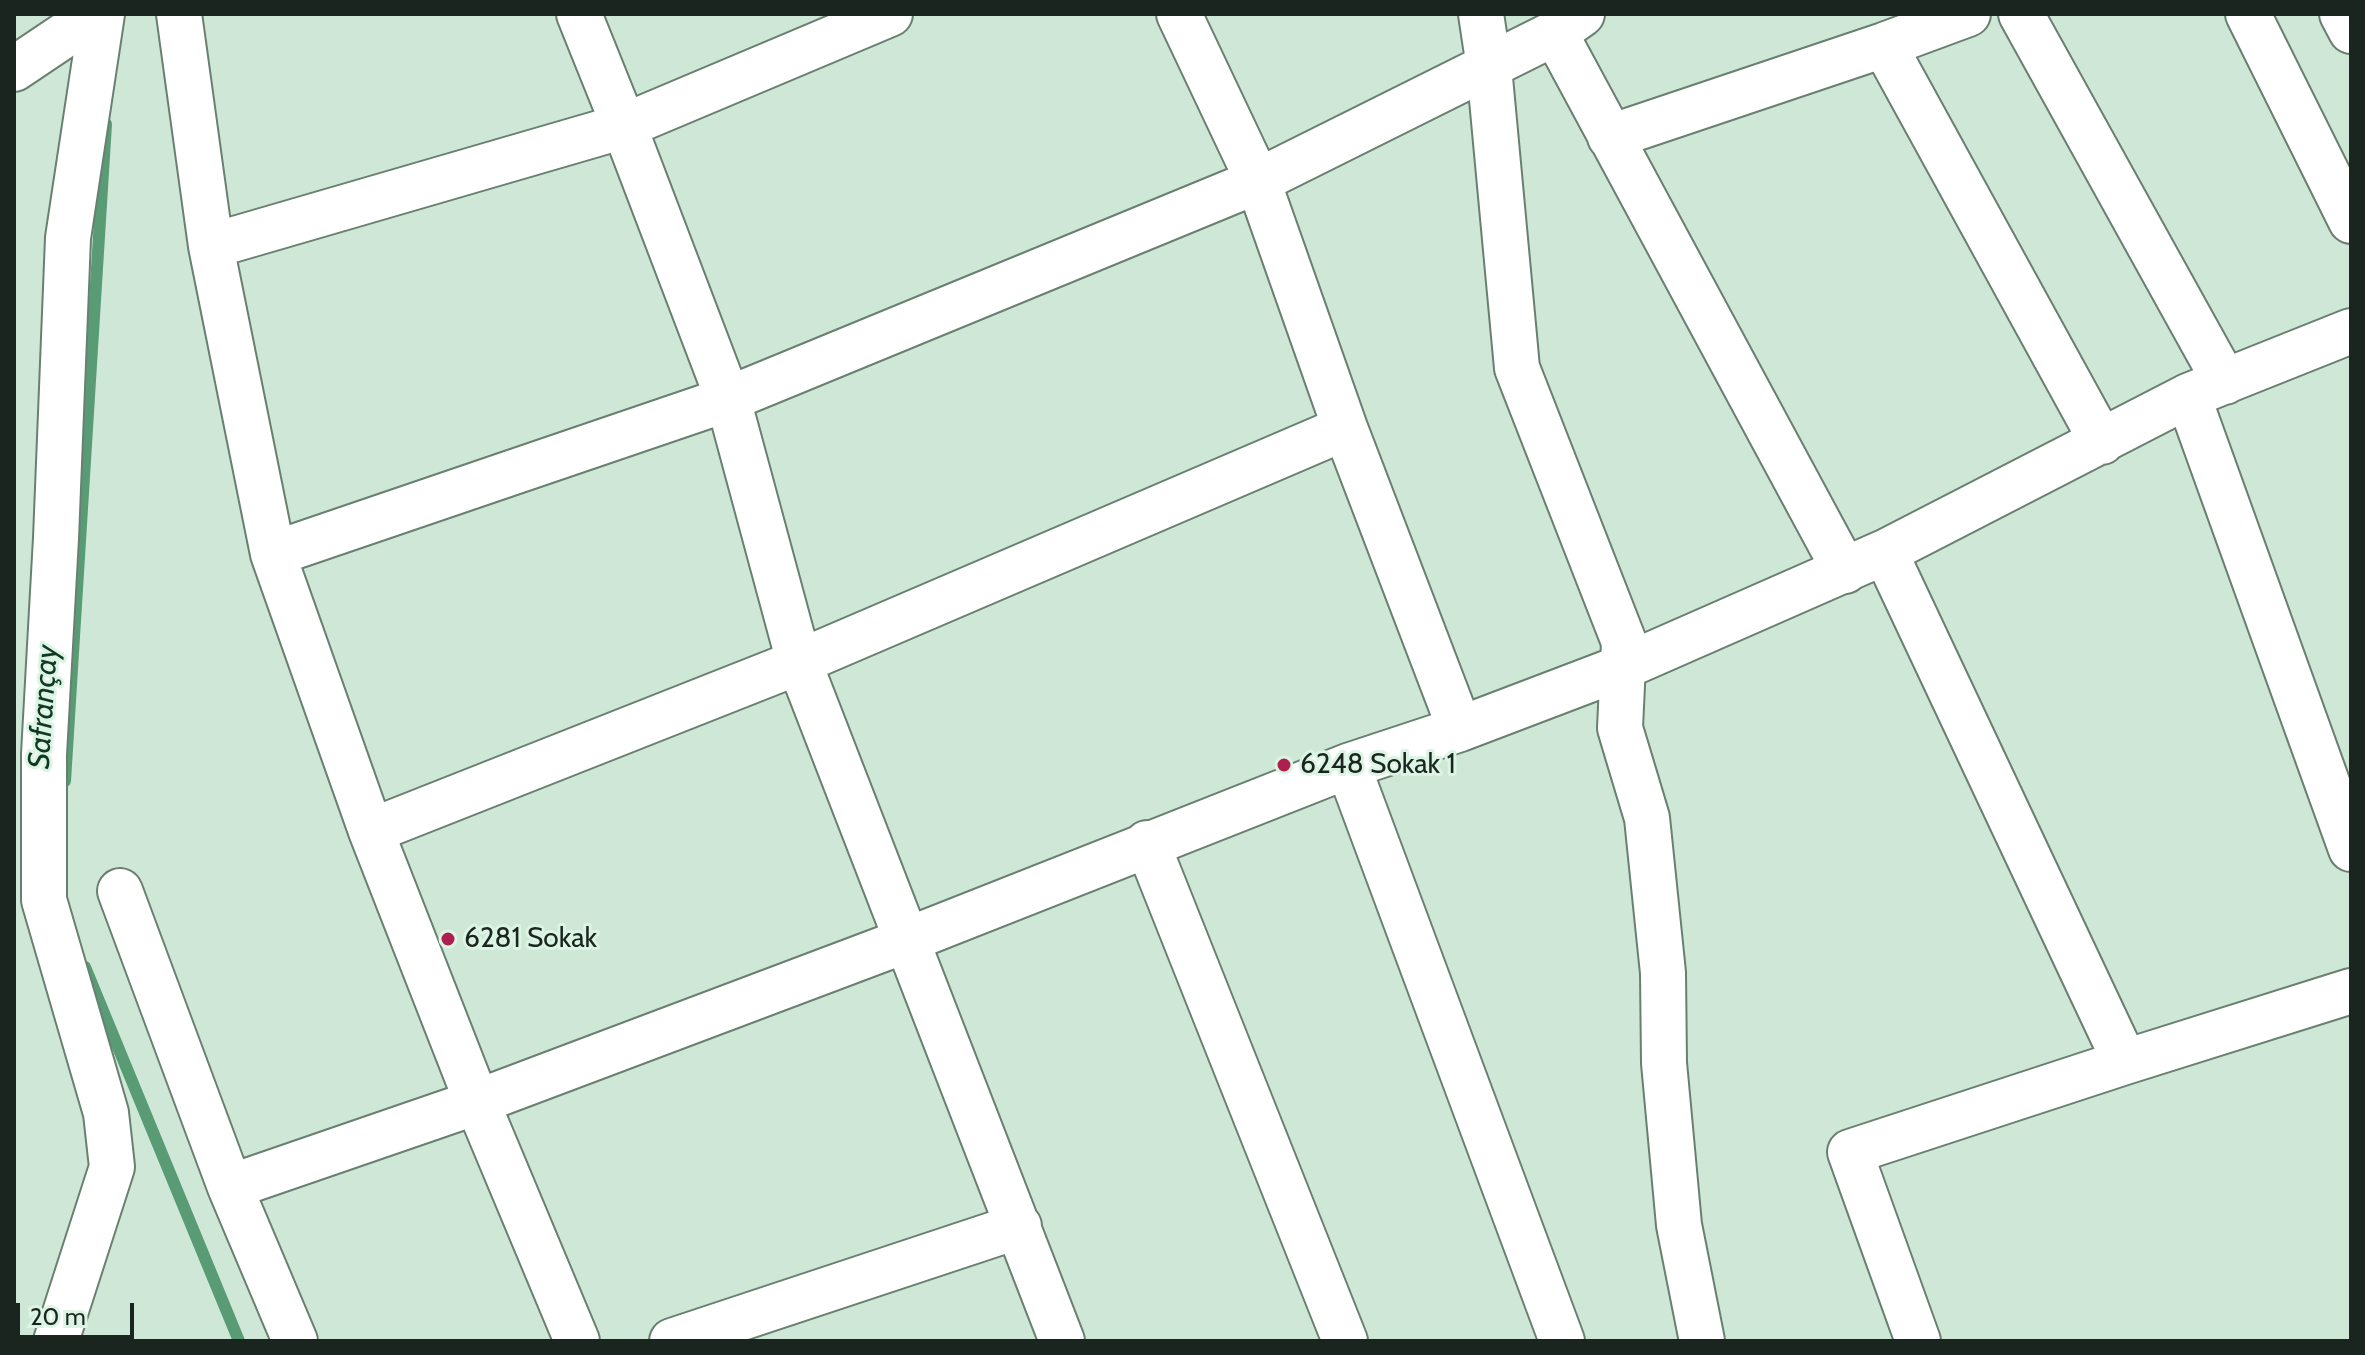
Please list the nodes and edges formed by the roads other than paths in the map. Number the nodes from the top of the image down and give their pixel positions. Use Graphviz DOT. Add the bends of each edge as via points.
graph roads {
  1 [pos="96,14"];
  2 [pos="102,14"];
  3 [pos="179,14"];
  4 [pos="579,14"];
  5 [pos="890,14"];
  6 [pos="1179,14"];
  7 [pos="1481,14"];
  8 [pos="1968,14"];
  9 [pos="2021,14"];
  10 [pos="2248,14"];
  11 [pos="2342,14"];
  12 [pos="1568,24"];
  13 [pos="2351,31"];
  14 [pos="1884,45"];
  15 [pos="1489,67"];
  16 [pos="14,69"];
  17 [pos="624,126"];
  18 [pos="1610,137"];
  19 [pos="1258,181"];
  20 [pos="2351,221"];
  21 [pos="211,246"];
  22 [pos="2351,331"];
  23 [pos="2207,389"];
  24 [pos="728,399"];
  25 [pos="1345,428"];
  26 [pos="2102,442"];
  27 [pos="1885,552"];
  28 [pos="273,554"];
  29 [pos="1845,571"];
  30 [pos="799,662"];
  31 [pos="1623,667"];
  32 [pos="1460,729"];
  33 [pos="1348,766"];
  34 [pos="371,831"];
  35 [pos="1147,843"];
  36 [pos="2351,849"];
  37 [pos="120,891"];
  38 [pos="907,940"];
  39 [pos="2351,991"];
  40 [pos="2125,1062"];
  41 [pos="477,1102"];
  42 [pos="230,1187"];
  43 [pos="1019,1226"];
  44 [pos="56,1341"];
  45 [pos="295,1341"];
  46 [pos="577,1341"];
  47 [pos="672,1341"];
  48 [pos="1062,1341"];
  49 [pos="1345,1341"];
  50 [pos="1562,1341"];
  51 [pos="1702,1341"];
  52 [pos="1918,1341"];
  1 -- 16 [label="street"];
  2 -- 44 [label="street" via="68,238 44,754 44,900 106,1113 112,1167"];
  3 -- 21 [label="street"];
  4 -- 17 [label="street"];
  5 -- 17 [label="street"];
  6 -- 19 [label="street"];
  7 -- 15 [label="street"];
  8 -- 14 [label="street"];
  9 -- 23 [label="street"];
  10 -- 20 [label="street"];
  11 -- 13 [label="street"];
  12 -- 15 [label="street"];
  12 -- 18 [label="street"];
  14 -- 18 [label="street"];
  14 -- 26 [label="street"];
  15 -- 19 [label="street"];
  15 -- 31 [label="street" via="1517,368 1624,642"];
  17 -- 21 [label="street"];
  17 -- 24 [label="street"];
  18 -- 29 [label="street"];
  19 -- 24 [label="street"];
  19 -- 25 [label="street"];
  21 -- 28 [label="street"];
  22 -- 23 [label="street"];
  23 -- 26 [label="street"];
  23 -- 36 [label="street"];
  24 -- 28 [label="street"];
  24 -- 30 [label="street"];
  25 -- 30 [label="street"];
  25 -- 32 [label="street"];
  26 -- 27 [label="street"];
  27 -- 29 [label="street"];
  27 -- 40 [label="street"];
  28 -- 34 [label="street"];
  29 -- 31 [label="street"];
  30 -- 34 [label="street"];
  30 -- 38 [label="street"];
  31 -- 32 [label="street"];
  31 -- 51 [label="street" via="1620,728 1647,818 1679,1225"];
  32 -- 33 [label="street"];
  33 -- 35 [label="street"];
  33 -- 50 [label="street"];
  34 -- 41 [label="street"];
  35 -- 38 [label="street"];
  35 -- 49 [label="street"];
  37 -- 42 [label="street"];
  38 -- 41 [label="street"];
  38 -- 43 [label="street"];
  39 -- 40 [label="street"];
  40 -- 52 [label="street" via="1850,1152"];
  41 -- 42 [label="street"];
  41 -- 46 [label="street"];
  42 -- 45 [label="street"];
  43 -- 47 [label="street"];
  43 -- 48 [label="street"];
}
